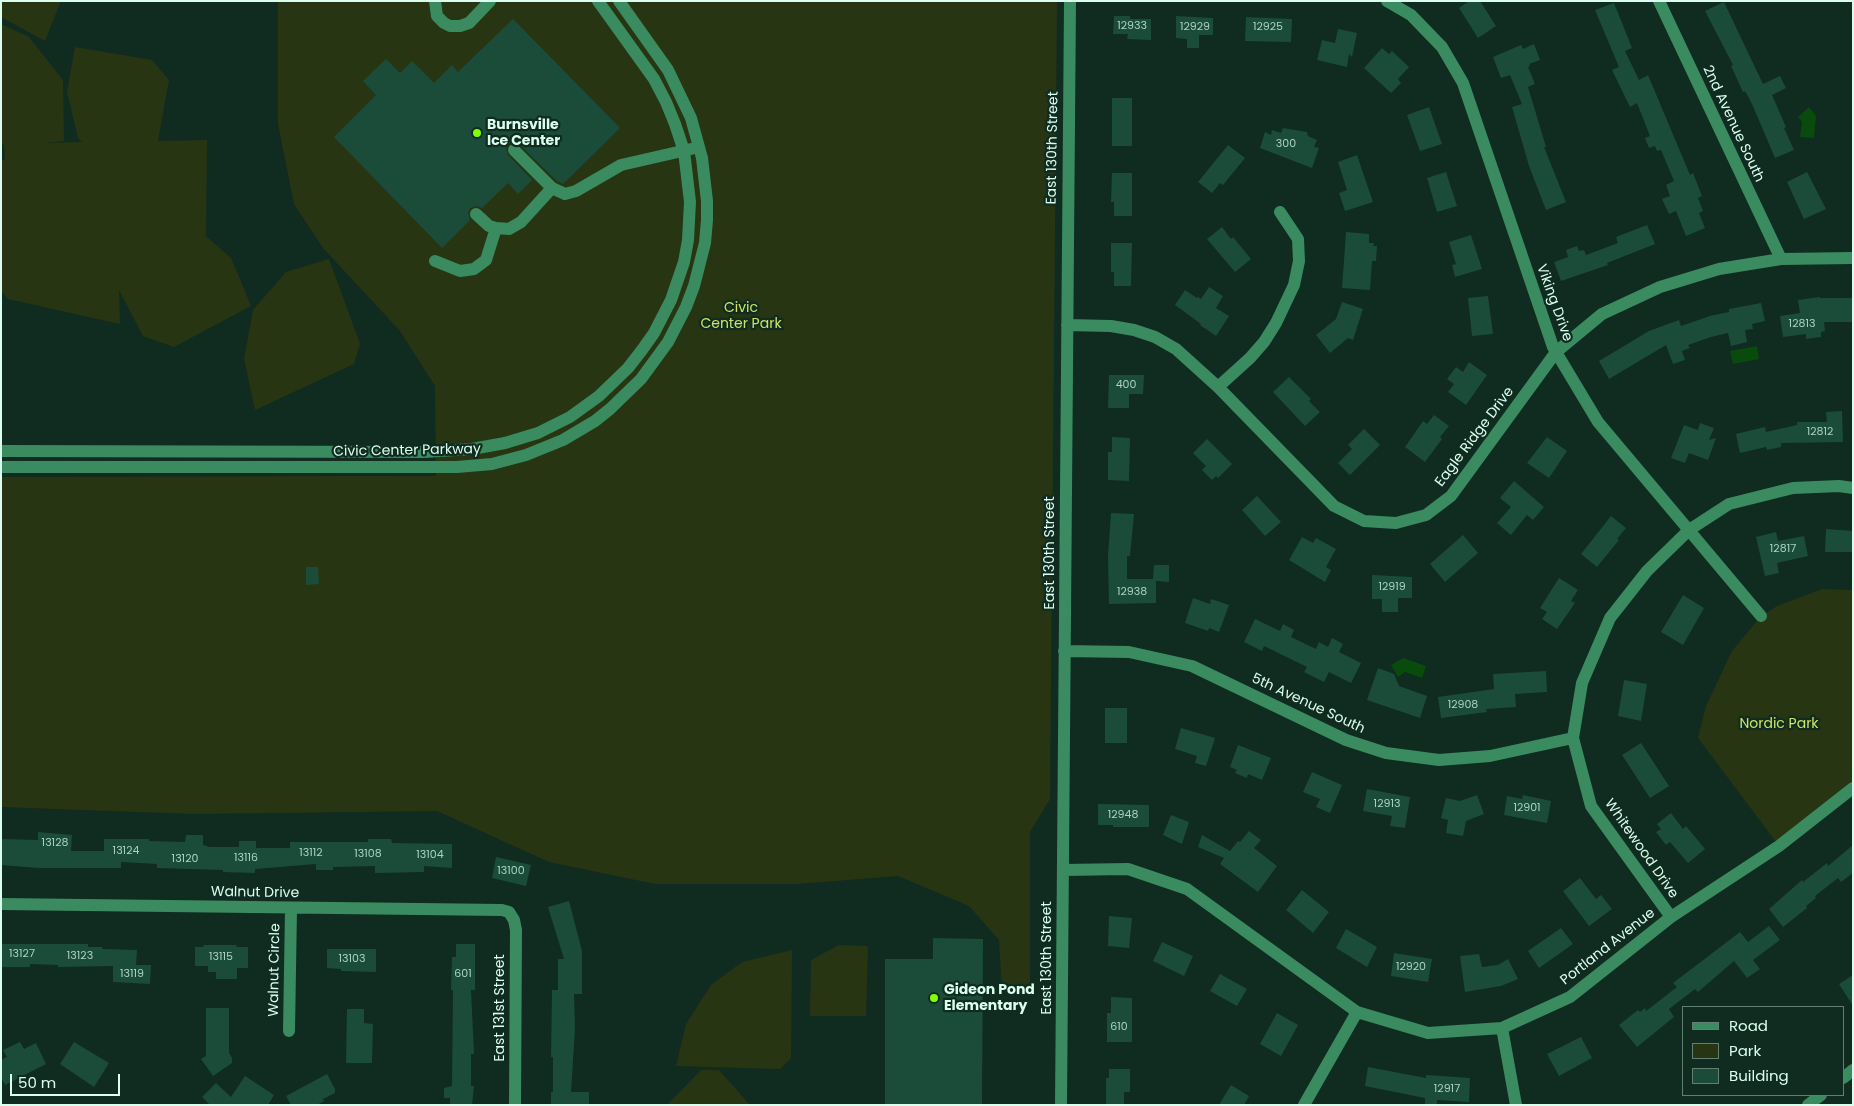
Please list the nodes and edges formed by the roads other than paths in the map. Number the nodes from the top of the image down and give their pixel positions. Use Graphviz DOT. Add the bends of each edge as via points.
graph roads {
  1 [pos="435,1"];
  2 [pos="490,1"];
  3 [pos="598,1"];
  4 [pos="619,1"];
  5 [pos="1070,1"];
  6 [pos="1387,1"];
  7 [pos="1659,1"];
  8 [pos="700,147"];
  9 [pos="514,150"];
  10 [pos="684,151"];
  11 [pos="552,188"];
  12 [pos="1280,212"];
  13 [pos="476,214"];
  14 [pos="496,228"];
  15 [pos="1853,258"];
  16 [pos="1781,259"];
  17 [pos="435,261"];
  18 [pos="1067,325"];
  19 [pos="1556,352"];
  20 [pos="1218,387"];
  21 [pos="1,451"];
  22 [pos="1,467"];
  23 [pos="1853,488"];
  24 [pos="1689,530"];
  25 [pos="1761,616"];
  26 [pos="1064,651"];
  27 [pos="1573,738"];
  28 [pos="1853,788"];
  29 [pos="1063,870"];
  30 [pos="1,904"];
  31 [pos="291,909"];
  32 [pos="509,912"];
  33 [pos="1671,917"];
  34 [pos="1357,1012"];
  35 [pos="1502,1028"];
  36 [pos="289,1031"];
  37 [pos="1822,1099"];
  38 [pos="515,1105"];
  39 [pos="1061,1105"];
  40 [pos="1304,1105"];
  41 [pos="1516,1105"];
  42 [pos="1808,1105"];
  1 -- 2 [label="street" via="437,16 450,26 469,23"];
  3 -- 10 [label="street, Civic Center Parkway" via="654,79"];
  4 -- 8 [label="street, Civic Center Parkway" via="668,70 691,118"];
  5 -- 18 [label="street, East 130th Street"];
  6 -- 19 [label="street, Viking Drive" via="1411,15 1442,47 1463,83"];
  7 -- 16 [label="street, 2nd Avenue South"];
  8 -- 10 [label="street"];
  8 -- 22 [label="street, Civic Center Parkway" via="706,181 705,243 686,307 668,342 641,379 610,409 562,440 510,460 456,467"];
  9 -- 11 [label="street"];
  10 -- 11 [label="street" via="621,166 570,193 560,193"];
  10 -- 21 [label="street, Civic Center Parkway" via="690,202 688,240 678,281 662,318 628,368 599,396 570,417 538,433 489,447 424,452"];
  11 -- 14 [label="street" via="521,222 509,229"];
  12 -- 20 [label="street" via="1298,239 1294,285 1264,342"];
  13 -- 14 [label="street"];
  14 -- 17 [label="street" via="486,260 474,269 460,271"];
  15 -- 16 [label="street, Eagle Ridge Drive"];
  16 -- 19 [label="street, Eagle Ridge Drive" via="1719,269 1660,287 1602,314"];
  18 -- 20 [label="street, Eagle Ridge Drive" via="1110,326 1155,337 1176,349"];
  18 -- 26 [label="street, East 130th Street"];
  19 -- 20 [label="street, Eagle Ridge Drive" via="1451,496 1426,515 1396,523 1364,521 1334,506"];
  19 -- 24 [label="street, Viking Drive" via="1598,422"];
  23 -- 24 [label="street, Whitewood Drive" via="1793,488 1729,504"];
  24 -- 25 [label="street, Viking Drive"];
  24 -- 27 [label="street, Whitewood Drive" via="1647,571 1610,618 1582,683"];
  26 -- 27 [label="street, 5th Avenue South" via="1129,652 1192,666 1346,740 1386,753 1439,760 1490,756"];
  26 -- 29 [label="street, East 130th Street"];
  27 -- 33 [label="street, Whitewood Drive" via="1591,806"];
  28 -- 33 [label="street, Portland Avenue" via="1779,846"];
  29 -- 34 [label="street, Portland Avenue" via="1128,869 1187,888"];
  29 -- 39 [label="street, East 130th Street"];
  30 -- 31 [label="street, Walnut Drive"];
  31 -- 32 [label="street, Walnut Drive"];
  31 -- 36 [label="street, Walnut Circle"];
  32 -- 38 [label="street, East 131st Street" via="516,930"];
  33 -- 35 [label="street, Portland Avenue" via="1570,998"];
  34 -- 35 [label="street, Portland Avenue" via="1428,1033"];
  34 -- 40 [label="street"];
  35 -- 41 [label="street"];
  37 -- 42 [label="street"];
}
